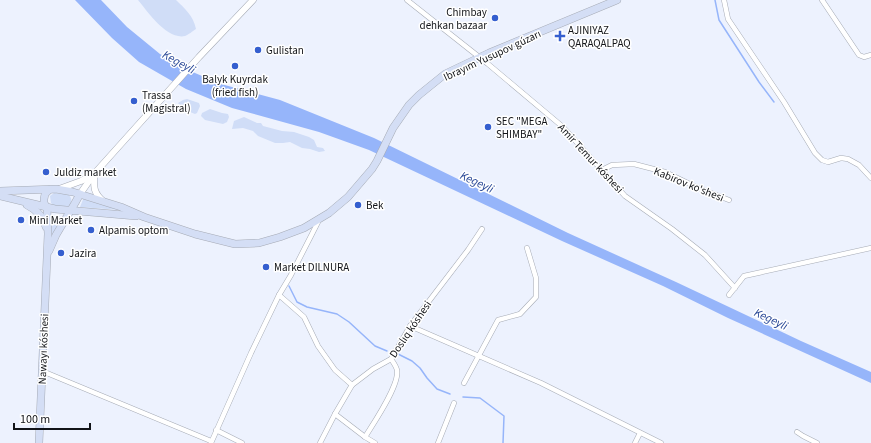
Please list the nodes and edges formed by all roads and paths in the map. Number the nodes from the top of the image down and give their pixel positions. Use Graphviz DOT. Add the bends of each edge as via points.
graph roads {
  1 [pos="253,0"];
  2 [pos="407,0"];
  3 [pos="724,0"];
  4 [pos="822,0"];
  5 [pos="612,1"];
  6 [pos="871,55"];
  7 [pos="480,58"];
  8 [pos="602,170"];
  9 [pos="94,174"];
  10 [pos="871,178"];
  11 [pos="53,190"];
  12 [pos="0,191"];
  13 [pos="80,194"];
  14 [pos="0,196"];
  15 [pos="18,200"];
  16 [pos="729,200"];
  17 [pos="104,202"];
  18 [pos="47,208"];
  19 [pos="71,210"];
  20 [pos="144,217"];
  21 [pos="319,219"];
  22 [pos="482,229"];
  23 [pos="48,234"];
  24 [pos="527,248"];
  25 [pos="871,248"];
  26 [pos="47,255"];
  27 [pos="734,288"];
  28 [pos="279,295"];
  29 [pos="729,295"];
  30 [pos="410,326"];
  31 [pos="478,355"];
  32 [pos="391,359"];
  33 [pos="42,372"];
  34 [pos="464,383"];
  35 [pos="352,385"];
  36 [pos="454,403"];
  37 [pos="334,414"];
  38 [pos="216,430"];
  39 [pos="796,432"];
  40 [pos="640,433"];
  41 [pos="365,437"];
  42 [pos="211,442"];
  43 [pos="39,443"];
  44 [pos="242,443"];
  45 [pos="320,443"];
  46 [pos="374,443"];
  47 [pos="438,443"];
  48 [pos="635,443"];
  49 [pos="661,443"];
  50 [pos="817,443"];
  1 -- 9 [label="street" via="198,57"];
  2 -- 7 [label="street, Amir Temur kóshesi"];
  3 -- 10 [label="street" via="728,19 784,102 814,153 828,162 841,158 848,159 859,165"];
  4 -- 6 [label="street" via="859,55"];
  5 -- 7 [label="main road, Ibrayım Yusupov gúzarı"];
  7 -- 8 [label="street, Amir Temur kóshesi" via="563,127"];
  7 -- 21 [label="main road, Ibrayım Yusupov gúzarı" via="445,74 419,95 393,128 368,174 348,197"];
  8 -- 16 [label="street, Kabirov ko'shesi" via="612,165 634,164 665,172"];
  8 -- 27 [label="street, Amir Temur kóshesi" via="625,196 705,255"];
  9 -- 11 [label="street"];
  9 -- 13 [label="street"];
  9 -- 17 [label="street" via="95,191"];
  11 -- 12 [label="main road"];
  11 -- 13 [label="main road"];
  11 -- 18 [label="main road, Nawayı kóshesi" via="45,194 44,203"];
  13 -- 17 [label="main road"];
  13 -- 19 [label="main road"];
  14 -- 15 [label="main road"];
  15 -- 18 [label="main road"];
  15 -- 23 [label="main road" via="41,215"];
  17 -- 20 [label="main road"];
  18 -- 19 [label="main road"];
  18 -- 23 [label="main road, Nawayı kóshesi"];
  19 -- 20 [label="main road"];
  19 -- 26 [label="main road"];
  20 -- 21 [label="main road, Ibrayım Yusupov gúzarı" via="235,244 259,243 280,237"];
  21 -- 28 [label="street"];
  22 -- 30 [label="street, Doslıq kóshesi"];
  23 -- 26 [label="main road, Nawayı kóshesi"];
  24 -- 31 [label="street" via="536,278 536,298 520,314 498,320"];
  25 -- 27 [label="street" via="744,276"];
  26 -- 33 [label="main road, Nawayı kóshesi"];
  27 -- 29 [label="street"];
  28 -- 35 [label="street" via="304,317 318,346 335,370"];
  28 -- 38 [label="street"];
  30 -- 31 [label="street"];
  30 -- 32 [label="street, Doslıq kóshesi"];
  31 -- 34 [label="street"];
  31 -- 40 [label="street" via="541,383"];
  32 -- 35 [label="street, Doslıq kóshesi"];
  32 -- 41 [label="street" via="397,371 395,383 387,402"];
  33 -- 42 [label="street"];
  33 -- 43 [label="main road, Nawayı kóshesi"];
  35 -- 37 [label="street, Doslıq kóshesi"];
  36 -- 47 [label="street"];
  37 -- 41 [label="street"];
  37 -- 45 [label="street, Doslıq kóshesi"];
  38 -- 42 [label="street"];
  38 -- 44 [label="street"];
  39 -- 50 [label="street"];
  40 -- 48 [label="street"];
  40 -- 49 [label="street"];
  41 -- 46 [label="street"];
}
